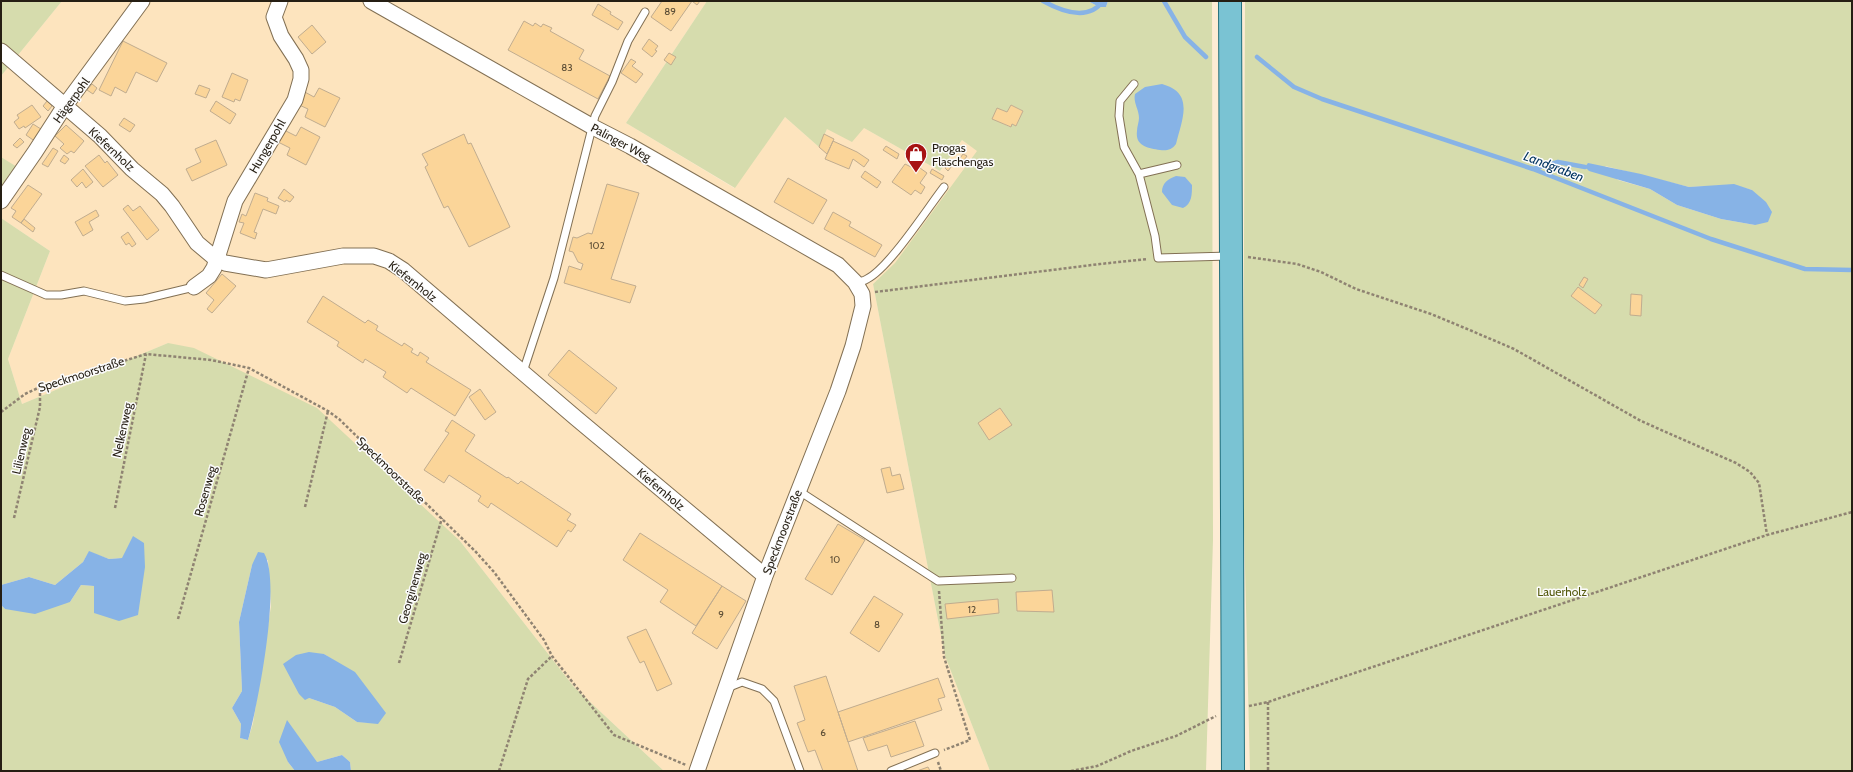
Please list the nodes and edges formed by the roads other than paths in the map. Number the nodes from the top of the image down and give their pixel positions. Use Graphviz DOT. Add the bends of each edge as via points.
graph roads {
  1 [pos="142,1"];
  2 [pos="280,1"];
  3 [pos="371,1"];
  4 [pos="1230,1"];
  5 [pos="645,12"];
  6 [pos="1,52"];
  7 [pos="1134,84"];
  8 [pos="64,106"];
  9 [pos="593,127"];
  10 [pos="1177,165"];
  11 [pos="1139,174"];
  12 [pos="944,187"];
  13 [pos="1,201"];
  14 [pos="1231,256"];
  15 [pos="216,259"];
  16 [pos="1,275"];
  17 [pos="194,287"];
  18 [pos="859,288"];
  19 [pos="523,372"];
  20 [pos="798,491"];
  21 [pos="765,576"];
  22 [pos="1012,578"];
  23 [pos="725,689"];
  24 [pos="935,754"];
  25 [pos="697,770"];
  26 [pos="800,771"];
  27 [pos="890,771"];
  28 [pos="1233,771"];
  1 -- 8 [label="street, Hägerpohl"];
  2 -- 15 [label="street, Hungerpohl" via="274,17 281,36 298,65 301,80 295,100 235,201"];
  3 -- 9 [label="street, Palinger Weg"];
  4 -- 14 [label="main road"];
  5 -- 9 [label="lane" via="628,41 595,116"];
  6 -- 8 [label="street, Kiefernholz"];
  7 -- 11 [label="lane" via="1120,101 1119,116 1124,147"];
  8 -- 13 [label="street, Hägerpohl" via="36,152"];
  8 -- 15 [label="street, Kiefernholz" via="162,194 197,243"];
  9 -- 18 [label="street, Palinger Weg" via="838,265"];
  9 -- 19 [label="lane" via="554,278"];
  10 -- 11 [label="lane"];
  11 -- 14 [label="lane" via="1158,258"];
  12 -- 18 [label="lane" via="890,258"];
  14 -- 28 [label="main road"];
  15 -- 17 [label="street, Hungerpohl" via="214,268 208,276"];
  15 -- 19 [label="street, Kiefernholz" via="266,270 343,256 374,256 389,261"];
  16 -- 17 [label="lane" via="46,295 84,291 125,301 156,297"];
  18 -- 20 [label="street, Speckmoorstraße" via="863,306 853,346"];
  19 -- 21 [label="street, Kiefernholz"];
  20 -- 21 [label="street, Speckmoorstraße"];
  20 -- 22 [label="lane" via="938,581"];
  21 -- 23 [label="street, Speckmoorstraße"];
  23 -- 25 [label="street, Speckmoorstraße"];
  23 -- 26 [label="lane" via="742,682 762,689 774,701"];
  24 -- 27 [label="lane"];
}
